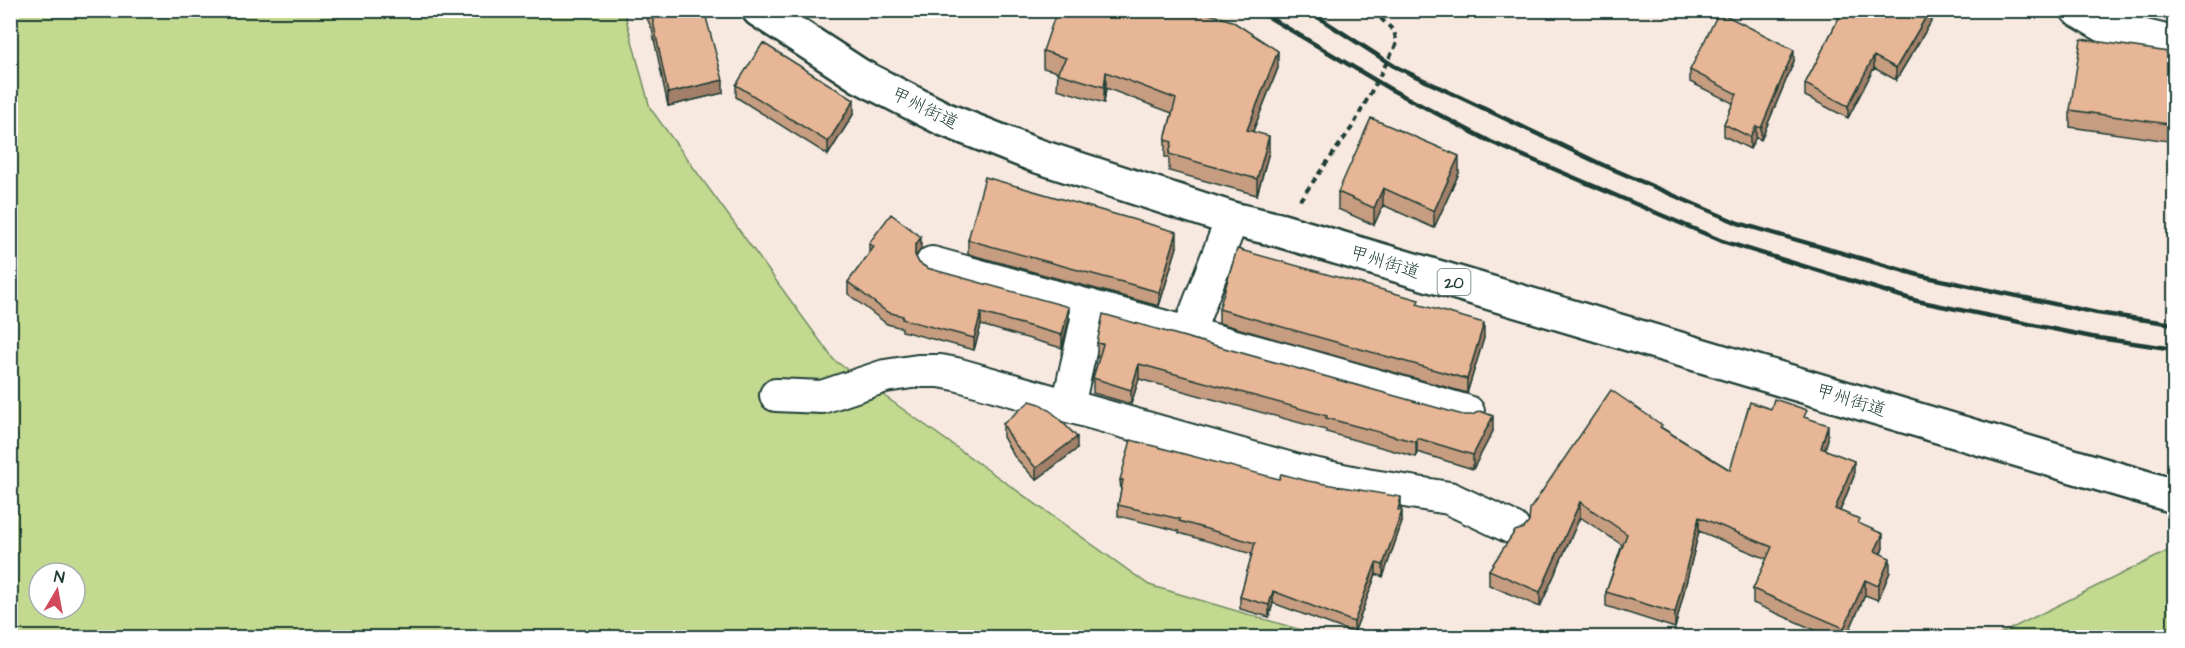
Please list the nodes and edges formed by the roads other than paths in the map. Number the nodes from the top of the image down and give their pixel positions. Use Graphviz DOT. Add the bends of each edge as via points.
graph roads {
  1 [pos="759,10"];
  2 [pos="2078,10"];
  3 [pos="2175,43"];
  4 [pos="1232,219"];
  5 [pos="932,263"];
  6 [pos="1090,306"];
  7 [pos="1188,333"];
  8 [pos="776,394"];
  9 [pos="1068,406"];
  10 [pos="1468,412"];
  11 [pos="2175,496"];
  12 [pos="1513,528"];
  1 -- 4 [label="highway, 甲州街道 / 20" via="860,76 944,119 1035,155"];
  2 -- 3 [label="street" via="2104,26"];
  4 -- 7 [label="street"];
  4 -- 11 [label="highway, 甲州街道 / 20"];
  5 -- 6 [label="street"];
  6 -- 7 [label="street"];
  6 -- 9 [label="street"];
  7 -- 10 [label="street"];
  8 -- 9 [label="street" via="822,397 885,376 940,371"];
  9 -- 12 [label="street" via="1298,471 1449,498"];
}
